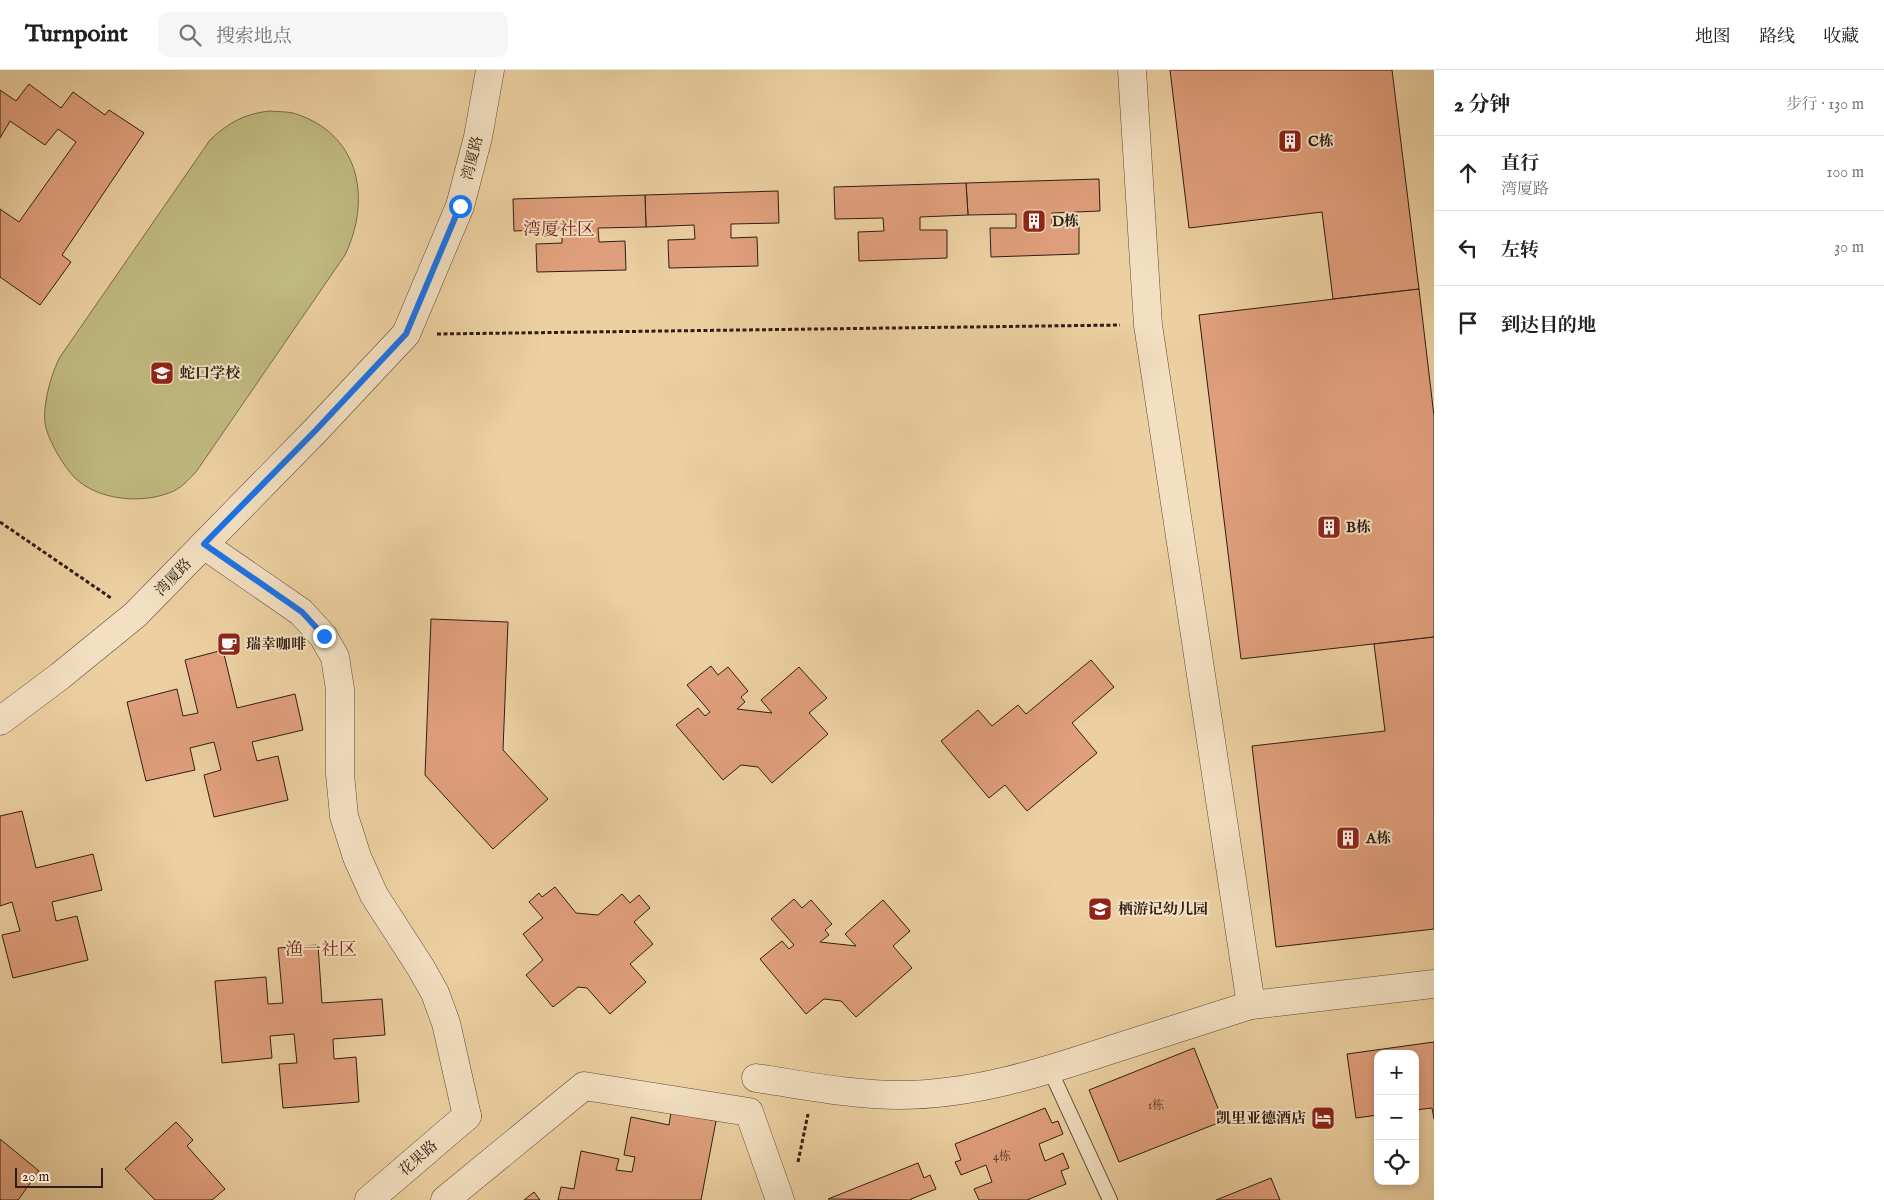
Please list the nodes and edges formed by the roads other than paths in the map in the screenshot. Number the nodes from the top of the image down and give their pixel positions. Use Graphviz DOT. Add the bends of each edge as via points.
graph roads {
  1 [pos="490,70"];
  2 [pos="1132,70"];
  3 [pos="204,544"];
  4 [pos="0,721"];
  5 [pos="1434,984"];
  6 [pos="1250,1005"];
  7 [pos="1050,1070"];
  8 [pos="756,1078"];
  9 [pos="776,1188"];
  10 [pos="369,1200"];
  11 [pos="445,1200"];
  12 [pos="1110,1200"];
  1 -- 3 [label="street, 湾厦路" via="478,137 460,206 406,334"];
  2 -- 6 [label="street" via="1148,325"];
  3 -- 4 [label="street, 湾厦路" via="135,615"];
  3 -- 10 [label="street, 花果路" via="302,612 324,636 335,657 340,689 340,774 344,816 374,895 421,968 446,1023 467,1116"];
  5 -- 6 [label="street"];
  6 -- 7 [label="street"];
  7 -- 8 [label="street" via="979,1087 899,1095"];
  7 -- 12 [label="lane"];
  9 -- 11 [label="street" via="749,1112 584,1086"];
}
